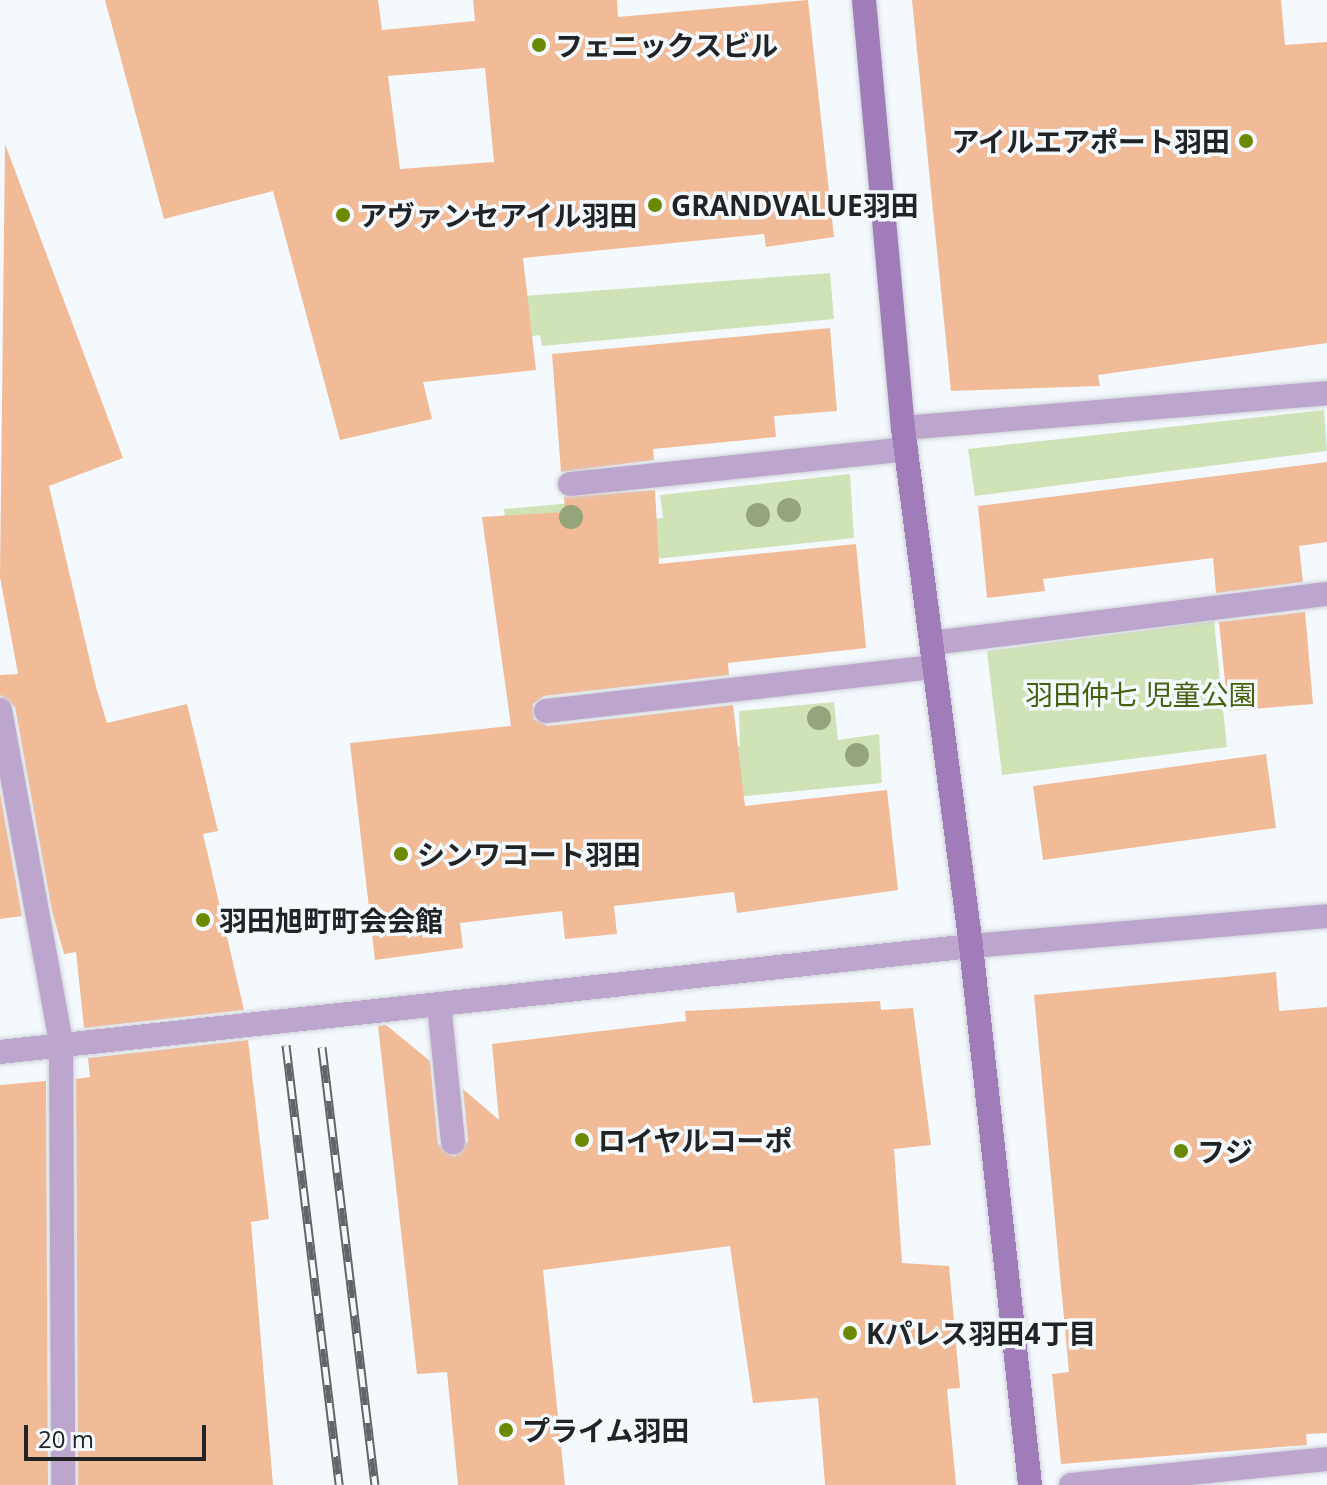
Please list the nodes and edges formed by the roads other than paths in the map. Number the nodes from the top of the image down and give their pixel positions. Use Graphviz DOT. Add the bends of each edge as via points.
graph roads {
  1 [pos="864,0"];
  2 [pos="1327,393"];
  3 [pos="905,439"];
  4 [pos="570,484"];
  5 [pos="1327,594"];
  6 [pos="933,655"];
  7 [pos="0,710"];
  8 [pos="546,711"];
  9 [pos="2,738"];
  10 [pos="1327,916"];
  11 [pos="971,946"];
  12 [pos="439,1004"];
  13 [pos="61,1044"];
  14 [pos="0,1052"];
  15 [pos="453,1142"];
  16 [pos="1327,1459"];
  17 [pos="63,1485"];
  18 [pos="1030,1485"];
  19 [pos="1071,1485"];
  1 -- 3 [label="street"];
  2 -- 3 [label="street"];
  3 -- 4 [label="street"];
  3 -- 6 [label="street"];
  5 -- 6 [label="street"];
  6 -- 8 [label="street"];
  6 -- 11 [label="street"];
  7 -- 9 [label="street"];
  9 -- 13 [label="street"];
  10 -- 11 [label="street"];
  11 -- 12 [label="street"];
  11 -- 18 [label="street"];
  12 -- 13 [label="street"];
  12 -- 15 [label="street"];
  13 -- 14 [label="street"];
  13 -- 17 [label="street"];
  16 -- 19 [label="street"];
}
